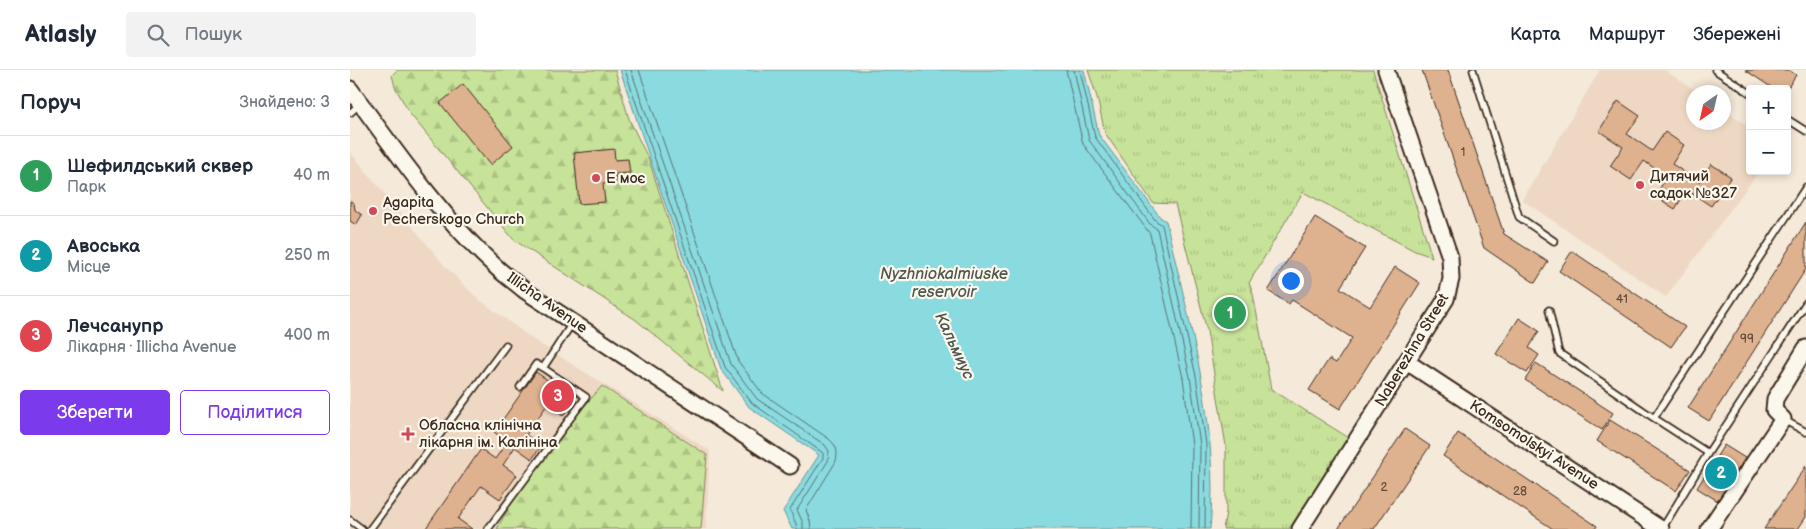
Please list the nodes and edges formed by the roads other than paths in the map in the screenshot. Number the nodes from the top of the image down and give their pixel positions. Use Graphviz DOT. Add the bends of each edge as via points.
graph roads {
  1 [pos="1386,70"];
  2 [pos="1473,70"];
  3 [pos="1715,70"];
  4 [pos="350,89"];
  5 [pos="1746,91"];
  6 [pos="355,108"];
  7 [pos="1791,122"];
  8 [pos="1806,131"];
  9 [pos="1806,187"];
  10 [pos="1554,241"];
  11 [pos="1806,303"];
  12 [pos="1549,310"];
  13 [pos="573,322"];
  14 [pos="506,345"];
  15 [pos="1806,348"];
  16 [pos="1407,362"];
  17 [pos="543,368"];
  18 [pos="520,387"];
  19 [pos="1654,418"];
  20 [pos="1783,420"];
  21 [pos="1806,432"];
  22 [pos="1708,453"];
  23 [pos="790,466"];
  24 [pos="350,520"];
  25 [pos="362,529"];
  26 [pos="370,529"];
  27 [pos="488,529"];
  28 [pos="1300,529"];
  29 [pos="1662,529"];
  30 [pos="1709,529"];
  1 -- 16 [label="street, Naberezhna Street" via="1450,257 1452,279 1446,299"];
  2 -- 10 [label="lane" via="1519,217"];
  3 -- 5 [label="lane"];
  4 -- 6 [label="street, Illicha Avenue"];
  6 -- 13 [label="street, Illicha Avenue" via="472,244 524,290"];
  7 -- 8 [label="lane"];
  9 -- 19 [label="lane"];
  11 -- 22 [label="lane"];
  12 -- 19 [label="lane" via="1559,353"];
  13 -- 17 [label="lane"];
  13 -- 23 [label="street, Illicha Avenue"];
  14 -- 26 [label="lane"];
  15 -- 20 [label="street" via="1775,399 1774,410"];
  16 -- 28 [label="street, Naberezhna Street"];
  16 -- 29 [label="street, Komsomolskyi Avenue"];
  17 -- 18 [label="lane" via="536,364"];
  17 -- 27 [label="lane" via="586,397"];
  19 -- 22 [label="lane"];
  20 -- 21 [label="lane"];
  20 -- 30 [label="street"];
  22 -- 29 [label="lane"];
  24 -- 25 [label="lane"];
}
